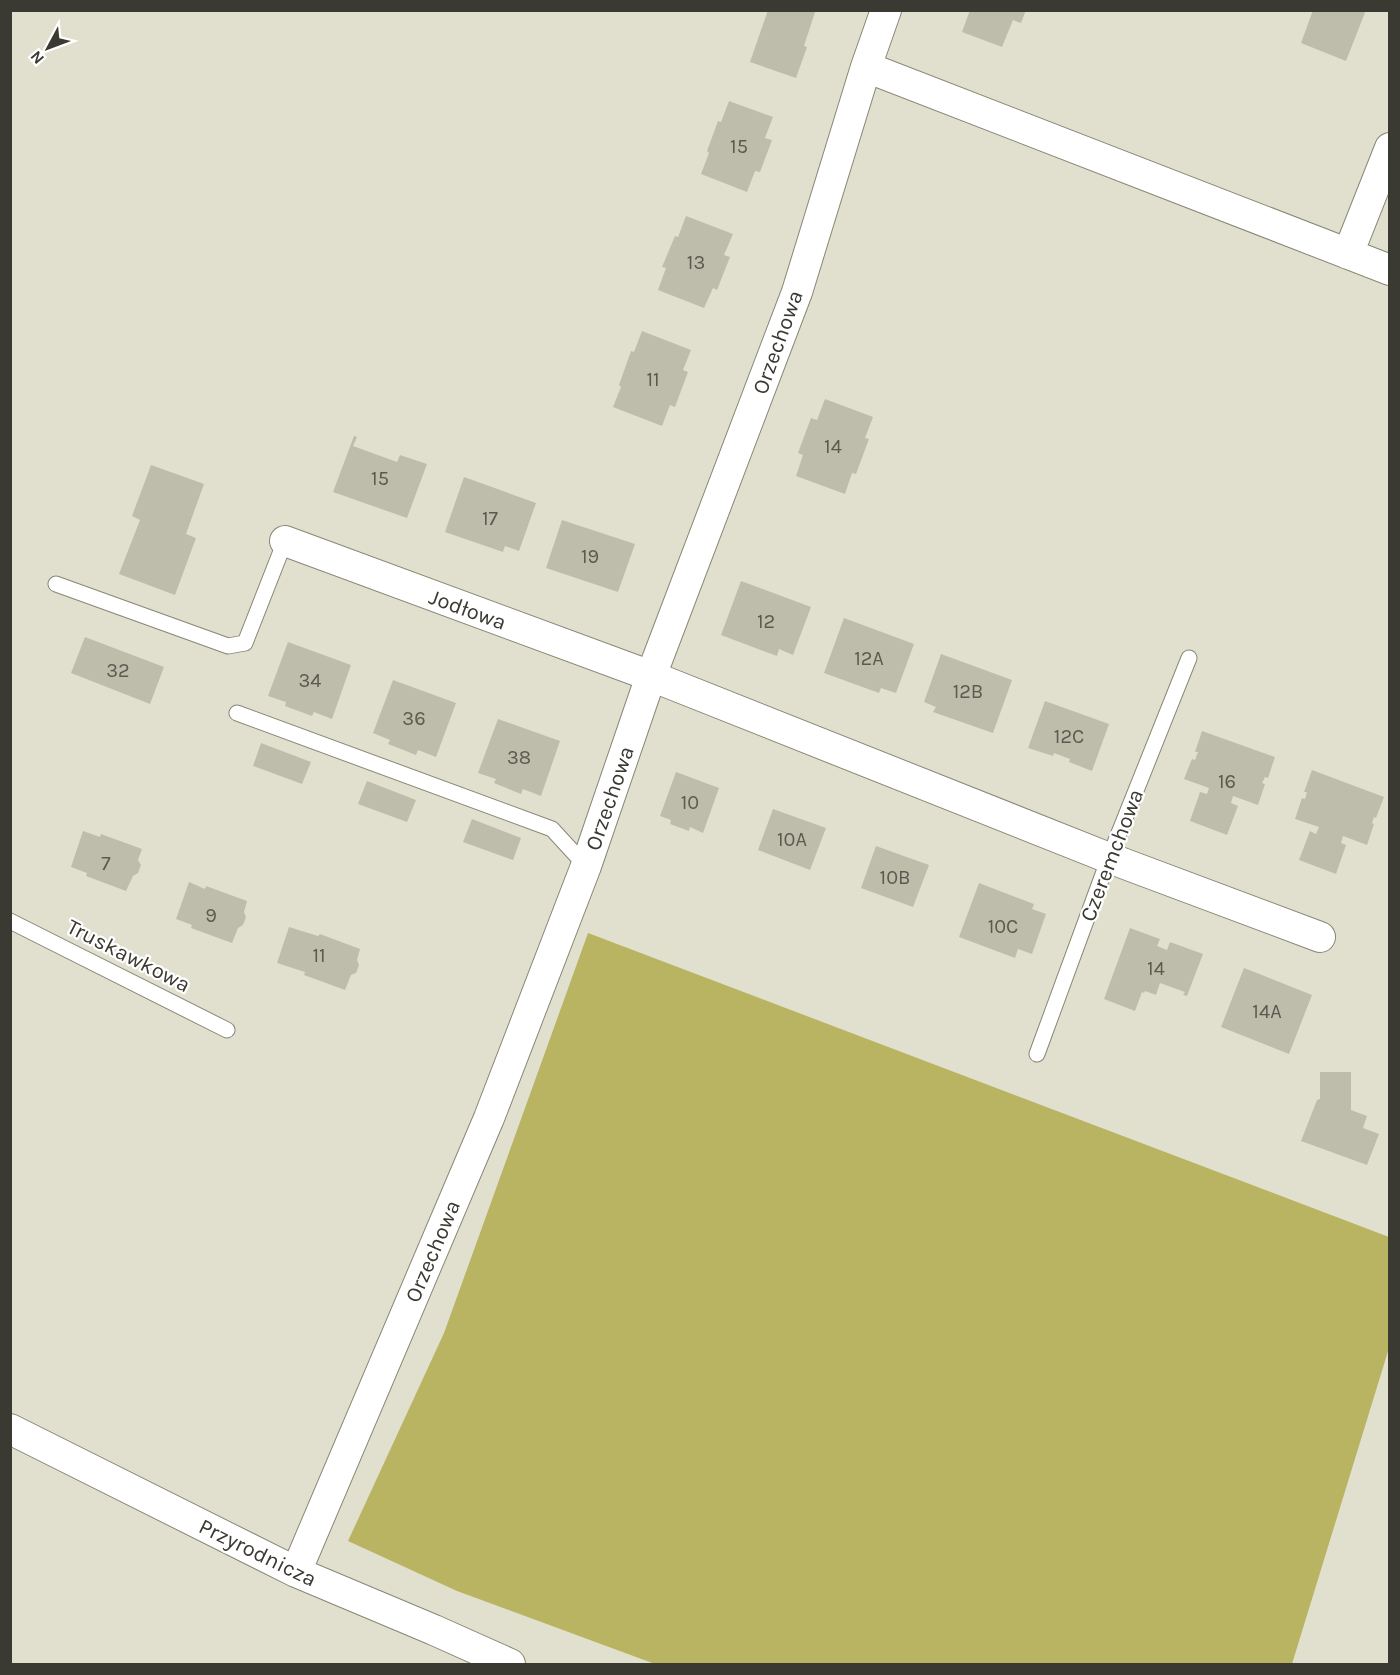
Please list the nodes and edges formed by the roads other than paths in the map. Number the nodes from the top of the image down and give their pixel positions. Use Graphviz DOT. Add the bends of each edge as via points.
graph roads {
  1 [pos="886,10"];
  2 [pos="866,67"];
  3 [pos="1389,148"];
  4 [pos="1348,254"];
  5 [pos="1389,270"];
  6 [pos="285,541"];
  7 [pos="56,584"];
  8 [pos="1189,658"];
  9 [pos="651,676"];
  10 [pos="237,713"];
  11 [pos="1109,858"];
  12 [pos="586,866"];
  13 [pos="10,921"];
  14 [pos="1320,937"];
  15 [pos="227,1030"];
  16 [pos="1037,1054"];
  17 [pos="10,1429"];
  18 [pos="296,1572"];
  19 [pos="510,1665"];
  1 -- 2 [label="street, Orzechowa"];
  2 -- 4 [label="street"];
  2 -- 9 [label="street, Orzechowa" via="797,292"];
  3 -- 4 [label="street"];
  4 -- 5 [label="street"];
  6 -- 7 [label="lane" via="245,643 228,646"];
  6 -- 9 [label="street, Jodłowa"];
  8 -- 11 [label="lane, Czeremchowa"];
  9 -- 11 [label="street, Jodłowa"];
  9 -- 12 [label="street, Orzechowa"];
  10 -- 12 [label="lane" via="552,829"];
  11 -- 14 [label="street, Jodłowa"];
  11 -- 16 [label="lane, Czeremchowa"];
  12 -- 18 [label="street, Orzechowa" via="489,1118"];
  13 -- 15 [label="lane, Truskawkowa"];
  17 -- 18 [label="street, Przyrodnicza"];
  18 -- 19 [label="street, Przyrodnicza"];
}
